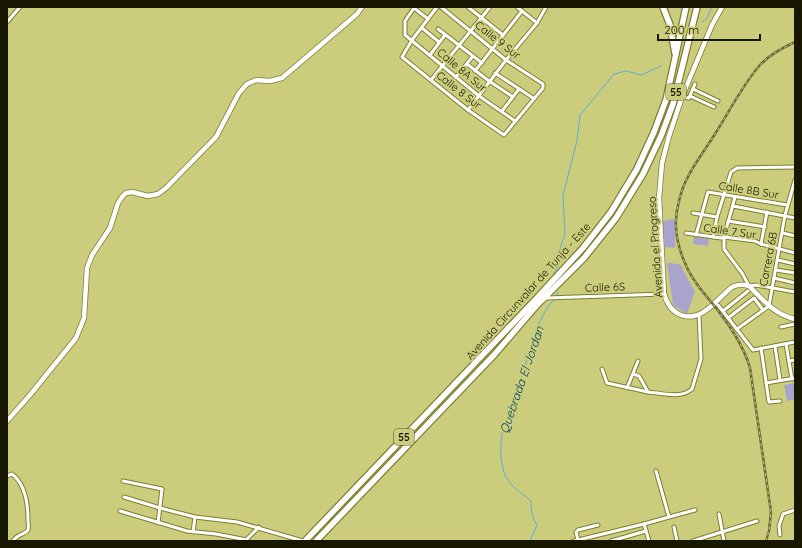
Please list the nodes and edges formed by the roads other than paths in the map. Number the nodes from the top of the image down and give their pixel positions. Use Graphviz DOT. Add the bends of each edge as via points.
graph roads {
  1 [pos="20,7"];
  2 [pos="362,7"];
  3 [pos="437,7"];
  4 [pos="441,7"];
  5 [pos="468,7"];
  6 [pos="490,7"];
  7 [pos="517,7"];
  8 [pos="546,7"];
  9 [pos="663,7"];
  10 [pos="686,7"];
  11 [pos="697,7"];
  12 [pos="722,7"];
  13 [pos="414,8"];
  14 [pos="522,11"];
  15 [pos="481,18"];
  16 [pos="428,19"];
  17 [pos="7,22"];
  18 [pos="537,23"];
  19 [pos="422,28"];
  20 [pos="438,29"];
  21 [pos="470,30"];
  22 [pos="445,35"];
  23 [pos="503,36"];
  24 [pos="412,40"];
  25 [pos="439,42"];
  26 [pos="458,46"];
  27 [pos="493,48"];
  28 [pos="430,55"];
  29 [pos="473,56"];
  30 [pos="506,60"];
  31 [pos="482,63"];
  32 [pos="467,64"];
  33 [pos="442,66"];
  34 [pos="674,67"];
  35 [pos="476,71"];
  36 [pos="495,73"];
  37 [pos="456,77"];
  38 [pos="431,80"];
  39 [pos="489,81"];
  40 [pos="695,84"];
  41 [pos="519,89"];
  42 [pos="693,89"];
  43 [pos="479,96"];
  44 [pos="690,96"];
  45 [pos="513,97"];
  46 [pos="682,97"];
  47 [pos="533,98"];
  48 [pos="718,101"];
  49 [pos="714,107"];
  50 [pos="468,110"];
  51 [pos="502,111"];
  52 [pos="515,121"];
  53 [pos="795,167"];
  54 [pos="795,180"];
  55 [pos="794,187"];
  56 [pos="724,195"];
  57 [pos="735,196"];
  58 [pos="787,205"];
  59 [pos="732,206"];
  60 [pos="767,212"];
  61 [pos="693,213"];
  62 [pos="701,214"];
  63 [pos="717,216"];
  64 [pos="785,216"];
  65 [pos="795,218"];
  66 [pos="728,221"];
  67 [pos="765,227"];
  68 [pos="686,233"];
  69 [pos="783,233"];
  70 [pos="696,235"];
  71 [pos="724,236"];
  72 [pos="795,236"];
  73 [pos="713,237"];
  74 [pos="761,244"];
  75 [pos="780,249"];
  76 [pos="795,253"];
  77 [pos="778,260"];
  78 [pos="795,264"];
  79 [pos="776,270"];
  80 [pos="795,273"];
  81 [pos="774,278"];
  82 [pos="795,282"];
  83 [pos="749,286"];
  84 [pos="772,288"];
  85 [pos="748,291"];
  86 [pos="795,292"];
  87 [pos="664,294"];
  88 [pos="546,298"];
  89 [pos="718,305"];
  90 [pos="769,306"];
  91 [pos="763,310"];
  92 [pos="723,311"];
  93 [pos="699,315"];
  94 [pos="728,318"];
  95 [pos="795,319"];
  96 [pos="795,324"];
  97 [pos="781,327"];
  98 [pos="737,329"];
  99 [pos="795,342"];
  100 [pos="786,344"];
  101 [pos="775,346"];
  102 [pos="761,348"];
  103 [pos="795,360"];
  104 [pos="638,361"];
  105 [pos="789,361"];
  106 [pos="602,368"];
  107 [pos="633,374"];
  108 [pos="794,378"];
  109 [pos="780,380"];
  110 [pos="766,383"];
  111 [pos="627,388"];
  112 [pos="648,392"];
  113 [pos="780,401"];
  114 [pos="7,420"];
  115 [pos="656,471"];
  116 [pos="7,476"];
  117 [pos="123,481"];
  118 [pos="124,497"];
  119 [pos="160,508"];
  120 [pos="695,510"];
  121 [pos="795,510"];
  122 [pos="120,511"];
  123 [pos="719,514"];
  124 [pos="195,517"];
  125 [pos="669,517"];
  126 [pos="757,521"];
  127 [pos="158,523"];
  128 [pos="644,524"];
  129 [pos="598,525"];
  130 [pos="259,527"];
  131 [pos="674,527"];
  132 [pos="646,531"];
  133 [pos="193,532"];
  134 [pos="722,532"];
  135 [pos="780,535"];
  136 [pos="246,540"];
  137 [pos="576,540"];
  138 [pos="13,541"];
  139 [pos="304,541"];
  140 [pos="316,541"];
  141 [pos="611,541"];
  142 [pos="649,541"];
  143 [pos="677,541"];
  144 [pos="693,541"];
  145 [pos="724,541"];
  1 -- 17 [label="street"];
  2 -- 114 [label="main road" via="282,78 270,81 256,80 247,84 216,137 166,188 158,194 148,196 132,192 122,197 110,228 92,255 87,268 84,318 76,338"];
  3 -- 16 [label="street"];
  4 -- 21 [label="street, Calle 9 Sur"];
  5 -- 15 [label="street"];
  6 -- 15 [label="street"];
  7 -- 14 [label="street"];
  8 -- 18 [label="street"];
  9 -- 34 [label="highway" via="673,39"];
  10 -- 34 [label="highway, Avenida Circunvalar de Tunja - Este / 55"];
  11 -- 88 [label="highway, Avenida Circunvalar de Tunja - Este / 55" via="673,104 643,174 616,218 584,258"];
  12 -- 46 [label="main road, Avenida el Progreso"];
  13 -- 16 [label="street"];
  13 -- 24 [label="street, Calle 8A Sur" via="405,21 404,28 405,35"];
  14 -- 18 [label="street"];
  14 -- 23 [label="street"];
  15 -- 21 [label="street"];
  15 -- 23 [label="street"];
  16 -- 19 [label="street"];
  18 -- 30 [label="street"];
  19 -- 24 [label="street"];
  19 -- 25 [label="street"];
  20 -- 22 [label="street"];
  21 -- 26 [label="street"];
  21 -- 27 [label="street, Calle 9 Sur"];
  22 -- 25 [label="street"];
  22 -- 26 [label="street"];
  23 -- 27 [label="street"];
  24 -- 28 [label="street, Calle 8A Sur"];
  24 -- 38 [label="street, Calle 8 Sur" via="402,56"];
  25 -- 28 [label="street"];
  26 -- 29 [label="street"];
  26 -- 33 [label="street"];
  27 -- 30 [label="street, Calle 9 Sur"];
  27 -- 31 [label="street"];
  28 -- 33 [label="street, Calle 8A Sur"];
  29 -- 31 [label="street"];
  29 -- 32 [label="street"];
  30 -- 36 [label="street"];
  30 -- 47 [label="street, Calle 9 Sur" via="542,83 543,88"];
  31 -- 35 [label="street"];
  32 -- 35 [label="street"];
  32 -- 37 [label="street"];
  33 -- 37 [label="street, Calle 8A Sur"];
  33 -- 38 [label="street"];
  34 -- 139 [label="highway, Avenida Circunvalar de Tunja - Este / 55" via="666,100 637,169 606,218 583,248"];
  35 -- 39 [label="street"];
  36 -- 39 [label="street"];
  36 -- 41 [label="street"];
  37 -- 43 [label="street, Calle 8A Sur"];
  38 -- 50 [label="street, Calle 8 Sur"];
  39 -- 43 [label="street"];
  39 -- 45 [label="street"];
  40 -- 42 [label="street"];
  41 -- 45 [label="street"];
  41 -- 47 [label="street"];
  42 -- 44 [label="street"];
  42 -- 48 [label="street"];
  43 -- 50 [label="street"];
  43 -- 51 [label="street, Calle 8A Sur"];
  44 -- 46 [label="street" via="687,99"];
  44 -- 49 [label="street"];
  45 -- 51 [label="street"];
  46 -- 87 [label="main road, Avenida el Progreso" via="664,157 659,198"];
  47 -- 52 [label="street"];
  50 -- 52 [label="street, Calle 8 Sur" via="504,135"];
  51 -- 52 [label="street, Calle 8A Sur"];
  53 -- 56 [label="street" via="737,168 731,172"];
  54 -- 55 [label="street, Carrera 6B"];
  55 -- 58 [label="street, Carrera 6B"];
  56 -- 57 [label="street, Calle 8B Sur"];
  56 -- 62 [label="street, Calle 8B Sur" via="708,192"];
  56 -- 63 [label="street"];
  57 -- 58 [label="street, Calle 8B Sur"];
  57 -- 59 [label="street"];
  58 -- 64 [label="street, Carrera 6B"];
  59 -- 60 [label="street"];
  59 -- 66 [label="street"];
  60 -- 64 [label="street"];
  60 -- 67 [label="street"];
  61 -- 62 [label="street"];
  62 -- 63 [label="street"];
  62 -- 70 [label="street"];
  63 -- 73 [label="street"];
  64 -- 65 [label="street"];
  64 -- 69 [label="street, Carrera 6B"];
  66 -- 67 [label="street"];
  66 -- 71 [label="street"];
  67 -- 74 [label="street"];
  68 -- 70 [label="street, Calle 7 Sur"];
  69 -- 72 [label="street"];
  69 -- 75 [label="street, Carrera 6B"];
  70 -- 73 [label="street, Calle 7 Sur"];
  71 -- 73 [label="street, Calle 7 Sur"];
  71 -- 74 [label="street, Calle 7 Sur"];
  71 -- 83 [label="street" via="724,249"];
  74 -- 75 [label="street, Calle 7 Sur"];
  75 -- 76 [label="street, Calle 7 Sur"];
  75 -- 77 [label="street, Carrera 6B"];
  77 -- 78 [label="street"];
  77 -- 79 [label="street, Carrera 6B"];
  79 -- 80 [label="street"];
  79 -- 81 [label="street, Carrera 6B"];
  81 -- 82 [label="street"];
  81 -- 84 [label="street, Carrera 6B"];
  83 -- 84 [label="street"];
  83 -- 90 [label="main road"];
  83 -- 93 [label="main road" via="742,284 732,287"];
  84 -- 86 [label="street"];
  84 -- 90 [label="street, Carrera 6B"];
  85 -- 92 [label="street"];
  87 -- 88 [label="street, Calle 6S"];
  87 -- 93 [label="main road, Avenida el Progreso" via="670,307 679,314"];
  88 -- 140 [label="highway, Avenida Circunvalar de Tunja - Este / 55"];
  89 -- 92 [label="street"];
  90 -- 91 [label="street"];
  90 -- 95 [label="main road" via="782,315"];
  91 -- 94 [label="street" via="754,298"];
  91 -- 98 [label="street"];
  92 -- 94 [label="street"];
  93 -- 112 [label="street" via="701,359 692,389 684,394"];
  94 -- 98 [label="street"];
  96 -- 97 [label="street"];
  98 -- 102 [label="street" via="753,350"];
  99 -- 100 [label="street"];
  100 -- 101 [label="street"];
  100 -- 105 [label="street"];
  101 -- 102 [label="street"];
  101 -- 109 [label="street"];
  102 -- 110 [label="street"];
  103 -- 105 [label="street"];
  104 -- 107 [label="street"];
  105 -- 108 [label="street"];
  106 -- 111 [label="street" via="607,383"];
  107 -- 111 [label="street"];
  107 -- 112 [label="street" via="639,376"];
  108 -- 109 [label="street"];
  109 -- 110 [label="street"];
  110 -- 113 [label="street" via="769,402"];
  111 -- 112 [label="street"];
  115 -- 125 [label="street"];
  116 -- 138 [label="street" via="12,474 20,482 28,508 28,529"];
  117 -- 119 [label="street" via="162,489"];
  118 -- 119 [label="street"];
  119 -- 124 [label="street"];
  119 -- 127 [label="street"];
  120 -- 125 [label="street"];
  121 -- 135 [label="street" via="783,514 779,526"];
  122 -- 127 [label="street"];
  123 -- 134 [label="street"];
  124 -- 130 [label="street"];
  124 -- 133 [label="street"];
  125 -- 128 [label="street"];
  126 -- 134 [label="street"];
  127 -- 133 [label="street"];
  128 -- 132 [label="street"];
  128 -- 137 [label="street"];
  129 -- 137 [label="street" via="578,530"];
  130 -- 136 [label="street"];
  130 -- 139 [label="street"];
  131 -- 143 [label="street"];
  132 -- 141 [label="street"];
  132 -- 142 [label="street"];
  133 -- 136 [label="street"];
  134 -- 144 [label="street"];
  134 -- 145 [label="street"];
}
